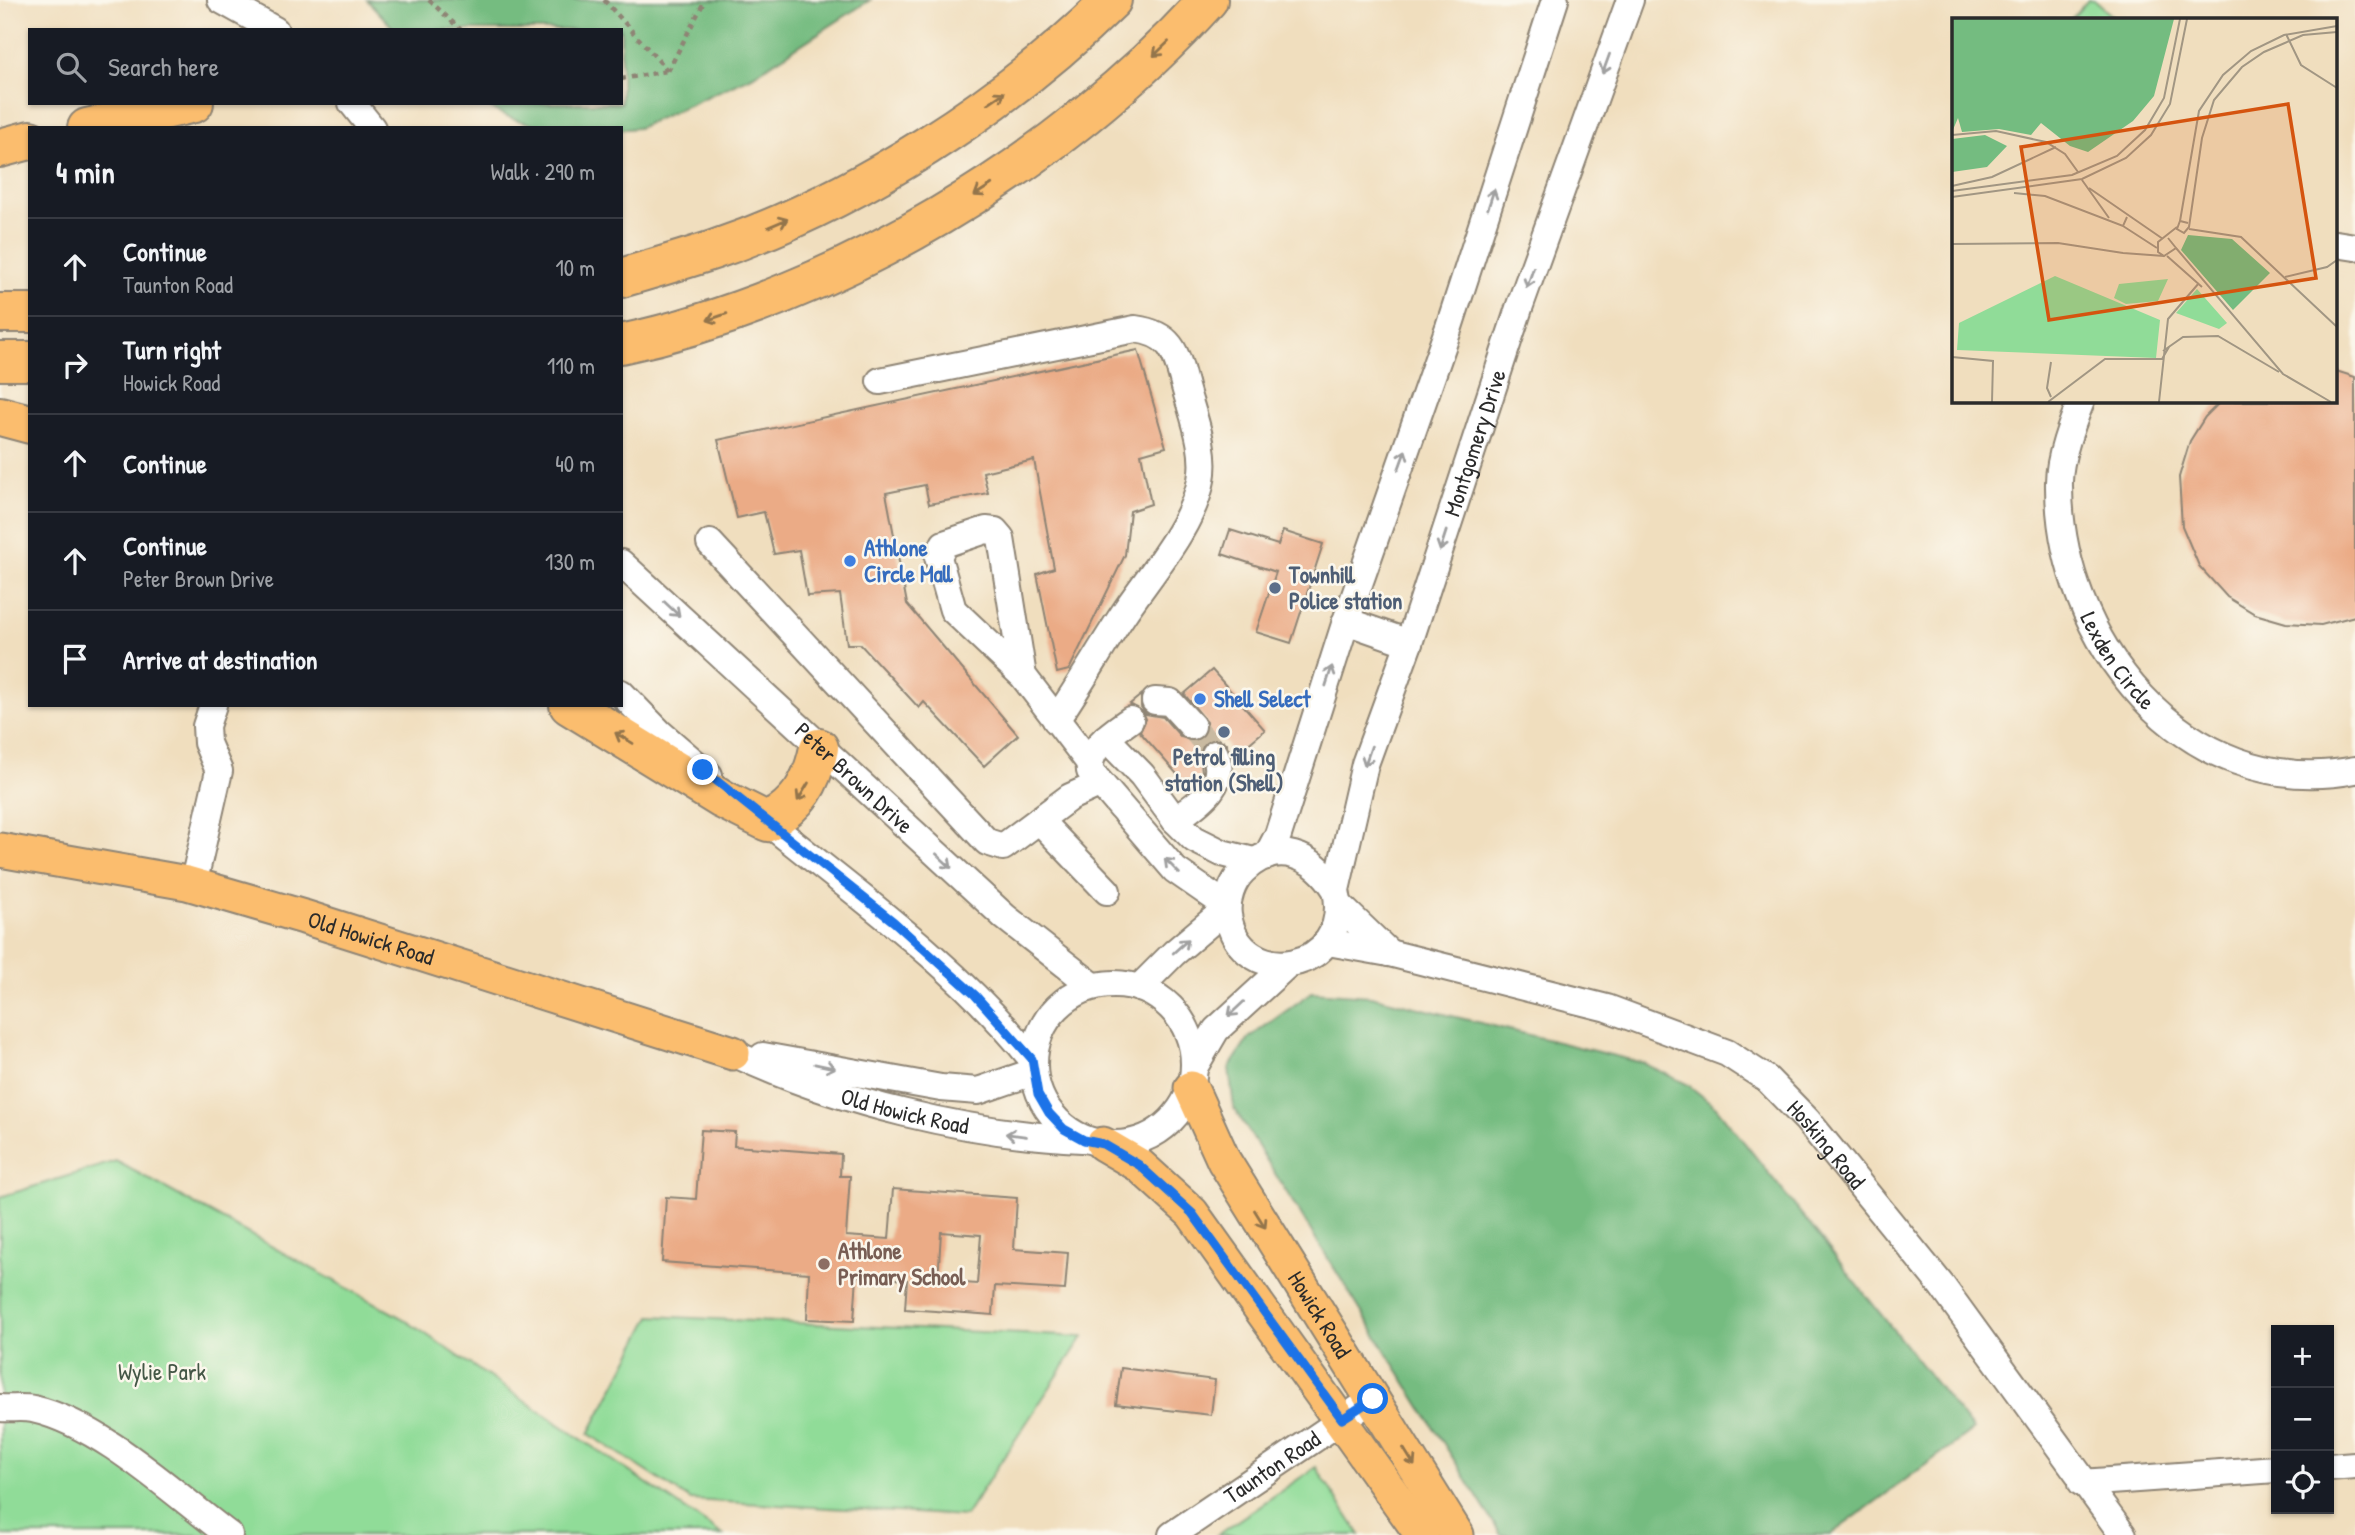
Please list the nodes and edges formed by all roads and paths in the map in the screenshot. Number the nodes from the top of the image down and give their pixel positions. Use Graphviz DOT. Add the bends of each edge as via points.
graph roads {
  1 [pos="221,0"];
  2 [pos="429,0"];
  3 [pos="604,0"];
  4 [pos="705,0"];
  5 [pos="1112,0"];
  6 [pos="1209,0"];
  7 [pos="1555,0"];
  8 [pos="1630,0"];
  9 [pos="271,28"];
  10 [pos="459,28"];
  11 [pos="668,71"];
  12 [pos="623,79"];
  13 [pos="185,105"];
  14 [pos="354,105"];
  15 [pos="96,126"];
  16 [pos="370,126"];
  17 [pos="28,141"];
  18 [pos="0,148"];
  19 [pos="623,277"];
  20 [pos="0,313"];
  21 [pos="28,313"];
  22 [pos="623,344"];
  23 [pos="0,361"];
  24 [pos="28,361"];
  25 [pos="880,381"];
  26 [pos="2081,402"];
  27 [pos="0,416"];
  28 [pos="28,423"];
  29 [pos="710,543"];
  30 [pos="623,565"];
  31 [pos="1346,621"];
  32 [pos="1409,643"];
  33 [pos="1023,676"];
  34 [pos="623,695"];
  35 [pos="1155,701"];
  36 [pos="212,707"];
  37 [pos="572,707"];
  38 [pos="1056,720"];
  39 [pos="1130,720"];
  40 [pos="1192,726"];
  41 [pos="1106,738"];
  42 [pos="819,748"];
  43 [pos="1215,754"];
  44 [pos="2355,771"];
  45 [pos="1094,773"];
  46 [pos="1175,820"];
  47 [pos="1039,821"];
  48 [pos="768,822"];
  49 [pos="0,850"];
  50 [pos="1261,859"];
  51 [pos="193,885"];
  52 [pos="1107,891"];
  53 [pos="1337,897"];
  54 [pos="1227,907"];
  55 [pos="1328,942"];
  56 [pos="1389,953"];
  57 [pos="1287,965"];
  58 [pos="1093,986"];
  59 [pos="1139,988"];
  60 [pos="733,1053"];
  61 [pos="1032,1066"];
  62 [pos="1193,1077"];
  63 [pos="1093,1142"];
  64 [pos="1373,1399"];
  65 [pos="0,1408"];
  66 [pos="1342,1419"];
  67 [pos="2355,1465"];
  68 [pos="2334,1466"];
  69 [pos="2271,1469"];
  70 [pos="2082,1483"];
  71 [pos="229,1535"];
  72 [pos="1172,1535"];
  73 [pos="1422,1535"];
  74 [pos="1457,1535"];
  75 [pos="2123,1535"];
  1 -- 9 [label="street"];
  2 -- 10 [label="path"];
  3 -- 11 [label="path"];
  4 -- 11 [label="path"];
  19 -- 5 [label="highway, one-way" via="739,239 813,208 917,152 1012,87"];
  6 -- 22 [label="highway, one-way" via="1134,75 1062,136 979,193 782,296 664,335"];
  31 -- 7 [label="street, one-way" via="1449,327"];
  8 -- 32 [label="street, Montgomery Drive, one-way" via="1519,308"];
  11 -- 12 [label="path"];
  13 -- 15 [label="highway"];
  14 -- 16 [label="street"];
  17 -- 18 [label="highway"];
  20 -- 21 [label="highway"];
  23 -- 24 [label="highway"];
  25 -- 38 [label="street" via="1135,329 1166,339 1177,355 1203,457 1201,481 1160,562"];
  26 -- 44 [label="street, Lexden Circle" via="2059,479 2061,526 2072,580 2099,642 2147,706 2183,734 2240,762 2293,774"];
  27 -- 28 [label="highway"];
  29 -- 47 [label="street" via="987,842 1003,846"];
  30 -- 42 [label="street, Peter Brown Drive, one-way"];
  31 -- 32 [label="street"];
  50 -- 31 [label="street, one-way" via="1285,813"];
  32 -- 53 [label="street, Montgomery Drive, one-way" via="1365,764 1343,847"];
  33 -- 33 [label="street" via="953,610 938,557 944,544 986,530 1001,538"];
  33 -- 38 [label="street"];
  34 -- 48 [label="street" via="659,732"];
  35 -- 40 [label="street" via="1170,702"];
  36 -- 51 [label="street" via="207,743 219,771"];
  48 -- 37 [label="highway, one-way"];
  38 -- 45 [label="street"];
  39 -- 41 [label="street"];
  41 -- 45 [label="street"];
  41 -- 46 [label="street" via="1142,775"];
  42 -- 48 [label="highway, one-way" via="804,793"];
  42 -- 58 [label="street, Peter Brown Drive, one-way" via="1005,917"];
  43 -- 46 [label="street" via="1220,767 1216,782"];
  45 -- 47 [label="street"];
  54 -- 45 [label="street, one-way" via="1175,870"];
  46 -- 50 [label="street" via="1209,847"];
  47 -- 52 [label="street"];
  48 -- 61 [label="street" via="904,931 975,995"];
  49 -- 51 [label="main road, Old Howick Road"];
  50 -- 53 [label="street" via="1288,853 1308,859 1325,872"];
  50 -- 54 [label="street" via="1241,873 1231,888"];
  51 -- 60 [label="main road, Old Howick Road"];
  53 -- 55 [label="street" via="1337,924"];
  53 -- 56 [label="street, Hosking Road"];
  54 -- 57 [label="street" via="1238,943 1269,963"];
  59 -- 54 [label="street, one-way"];
  55 -- 56 [label="street, Hosking Road"];
  55 -- 57 [label="street" via="1310,958"];
  56 -- 70 [label="street, Hosking Road" via="1607,1008 1727,1054 1767,1079 1942,1286"];
  57 -- 62 [label="street, one-way" via="1216,1030"];
  58 -- 59 [label="street"];
  58 -- 61 [label="street" via="1070,996 1051,1013 1038,1035"];
  59 -- 62 [label="street" via="1162,999 1180,1018 1191,1041"];
  60 -- 61 [label="street, Old Howick Road, one-way" via="978,1091"];
  63 -- 60 [label="street, Old Howick Road, one-way" via="955,1124 776,1073"];
  61 -- 63 [label="street" via="1038,1094 1049,1113 1064,1129"];
  62 -- 63 [label="street" via="1174,1117 1147,1138 1126,1144"];
  62 -- 64 [label="main road, Howick Road, one-way" via="1224,1161"];
  63 -- 66 [label="main road, Howick Road" via="1139,1165 1192,1213"];
  64 -- 66 [label="street, Taunton Road"];
  64 -- 74 [label="main road, Howick Road, one-way"];
  65 -- 71 [label="street" via="30,1409 100,1438"];
  66 -- 72 [label="street, Taunton Road"];
  66 -- 73 [label="main road, Howick Road"];
  67 -- 68 [label="street"];
  69 -- 70 [label="street"];
  70 -- 75 [label="street, Hosking Road"];
}
